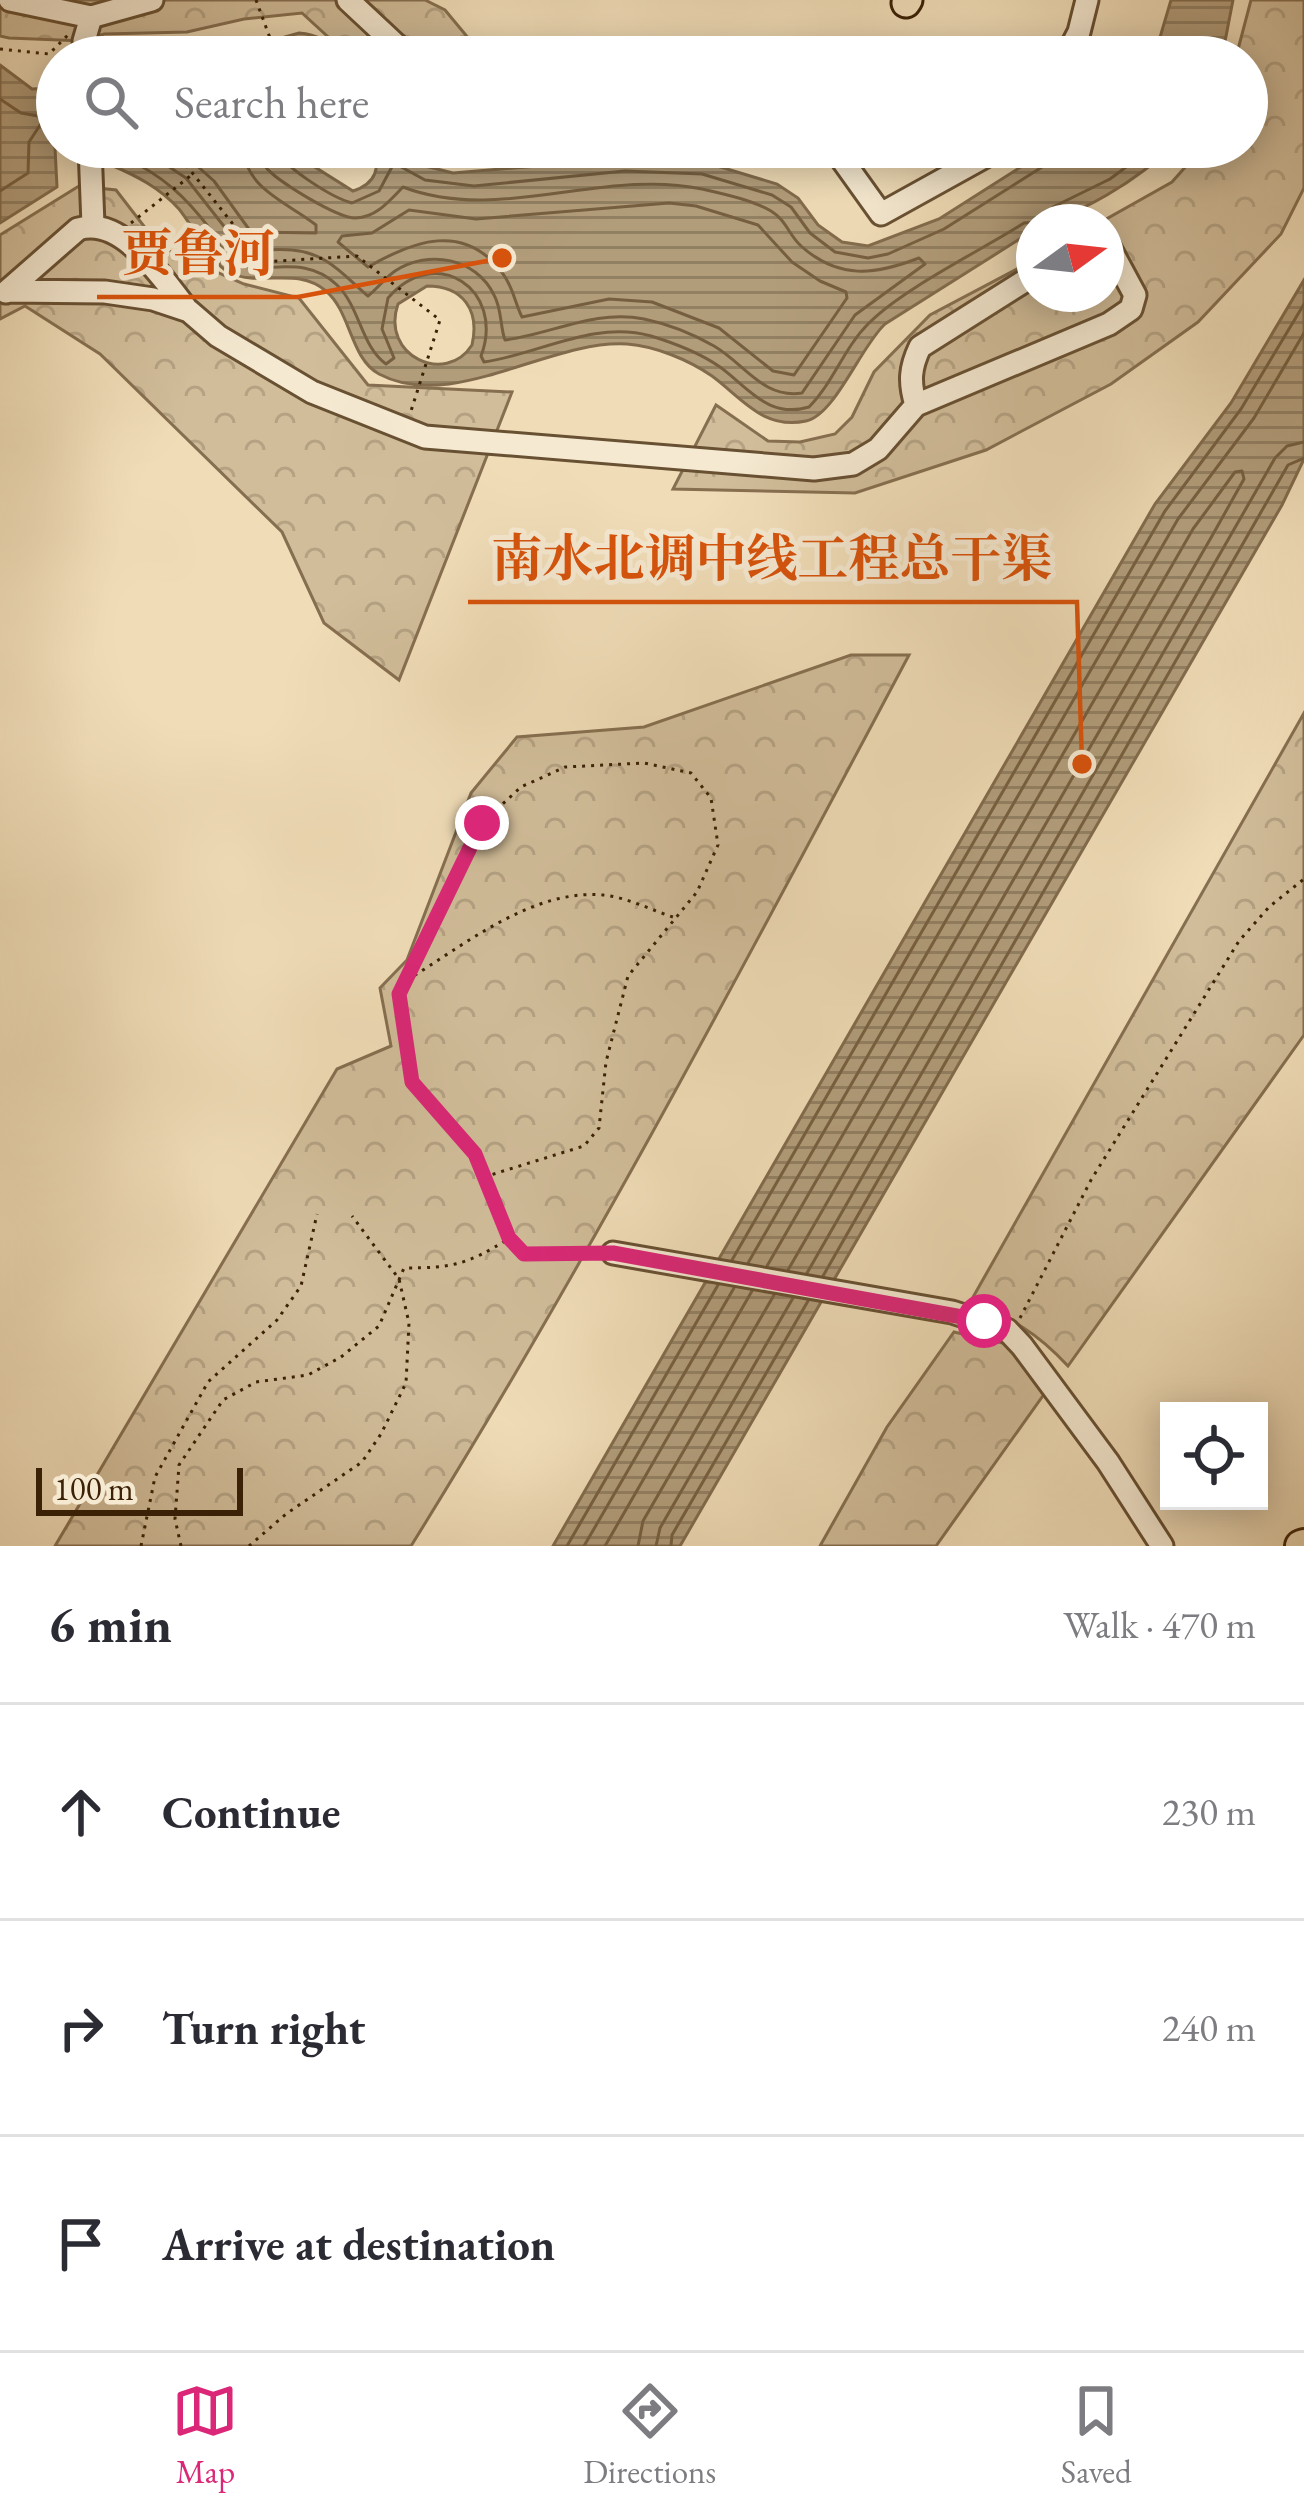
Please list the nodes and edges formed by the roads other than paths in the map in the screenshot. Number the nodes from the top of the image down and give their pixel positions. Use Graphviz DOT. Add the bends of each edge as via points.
graph roads {
  1 [pos="10,0"];
  2 [pos="152,0"];
  3 [pos="349,0"];
  4 [pos="1087,0"];
  5 [pos="88,16"];
  6 [pos="86,36"];
  7 [pos="387,36"];
  8 [pos="1077,36"];
  9 [pos="91,168"];
  10 [pos="848,168"];
  11 [pos="963,168"];
  12 [pos="93,214"];
  13 [pos="1124,275"];
  14 [pos="1016,286"];
  15 [pos="4,292"];
  16 [pos="189,311"];
  17 [pos="916,405"];
  18 [pos="613,1253"];
  19 [pos="1162,1546"];
  1 -- 5 [label="street"];
  2 -- 5 [label="street"];
  3 -- 7 [label="street"];
  4 -- 8 [label="street"];
  5 -- 6 [label="street"];
  9 -- 12 [label="street"];
  10 -- 11 [label="street" via="880,214"];
  12 -- 15 [label="street"];
  12 -- 16 [label="street" via="147,260"];
  13 -- 17 [label="street" via="1135,295 1131,309 1109,324"];
  14 -- 17 [label="street" via="920,346 911,366"];
  15 -- 16 [label="street" via="105,292"];
  16 -- 17 [label="street" via="312,392 425,437 814,469 854,464 878,449"];
  18 -- 19 [label="street" via="952,1312 1011,1334"];
}
